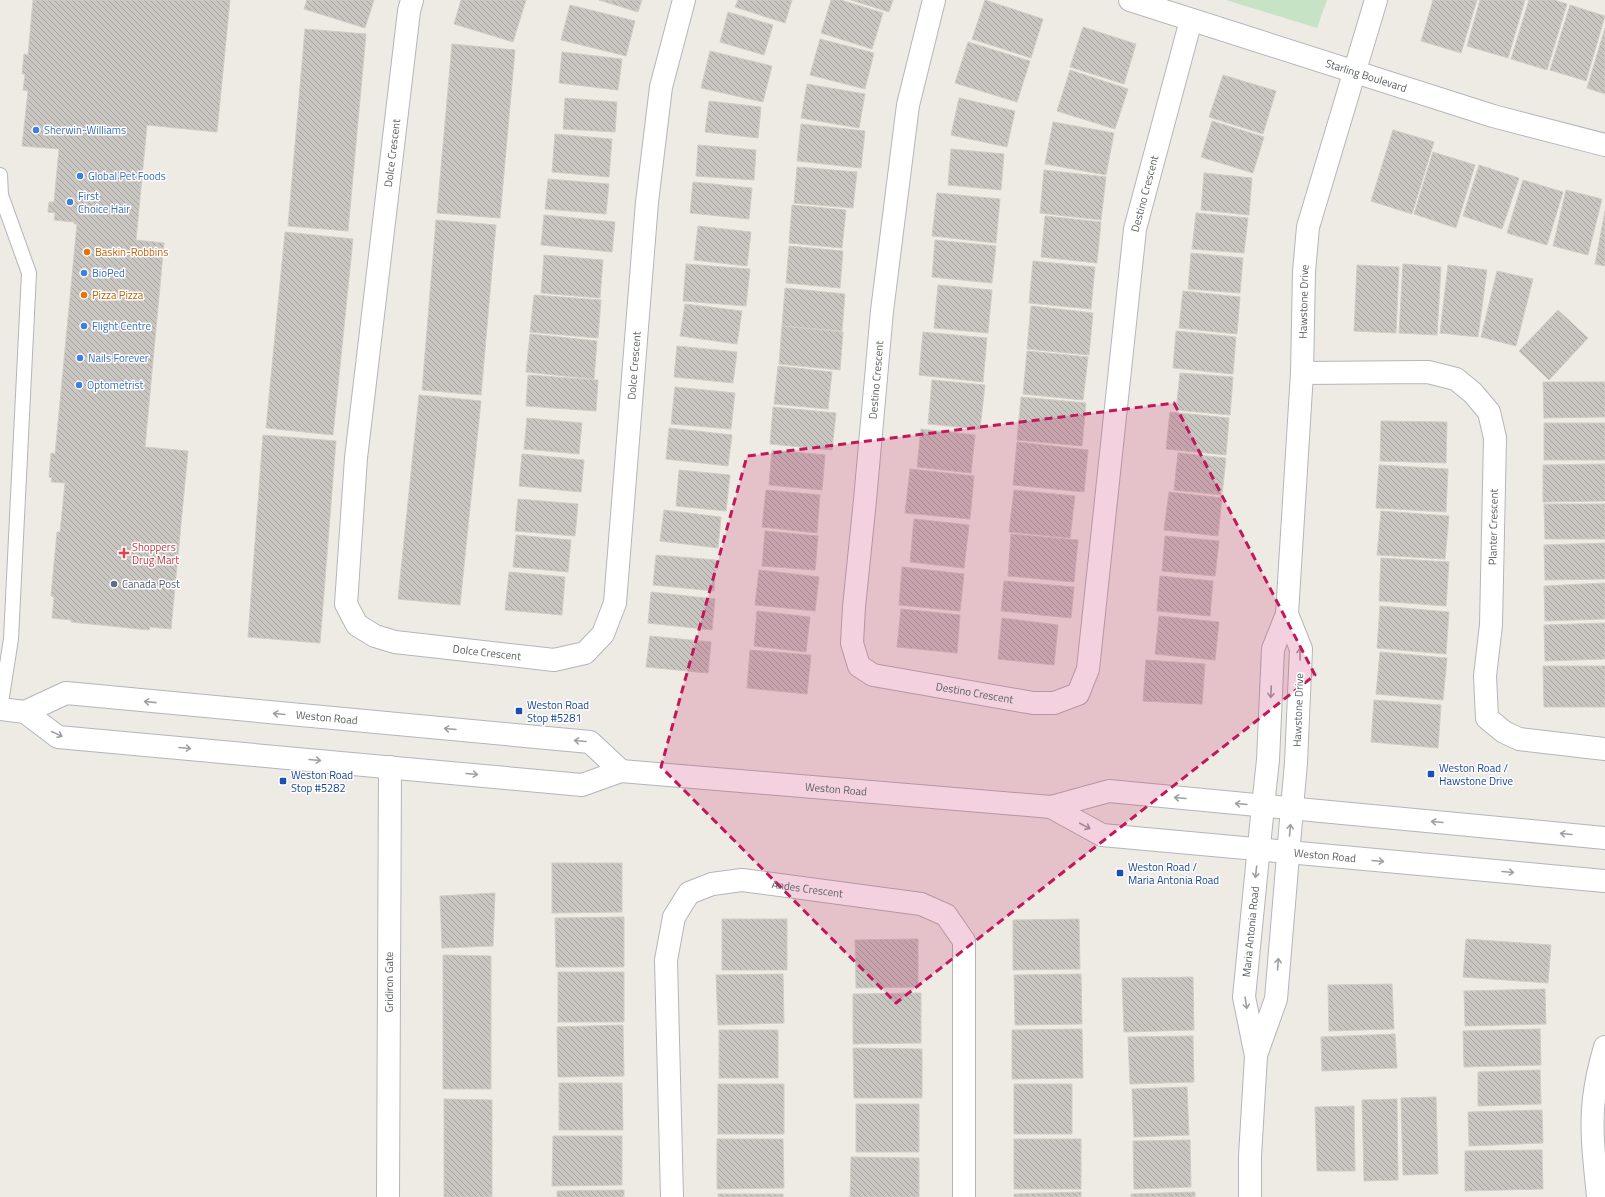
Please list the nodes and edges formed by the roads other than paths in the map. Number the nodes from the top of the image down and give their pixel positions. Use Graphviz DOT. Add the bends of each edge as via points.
graph roads {
  1 [pos="412,0"];
  2 [pos="684,0"];
  3 [pos="934,0"];
  4 [pos="1130,0"];
  5 [pos="1376,0"];
  6 [pos="1191,20"];
  7 [pos="1354,72"];
  8 [pos="1605,145"];
  9 [pos="0,175"];
  10 [pos="1,195"];
  11 [pos="1302,373"];
  12 [pos="1287,614"];
  13 [pos="0,709"];
  14 [pos="25,712"];
  15 [pos="1605,749"];
  16 [pos="390,767"];
  17 [pos="621,771"];
  18 [pos="1263,806"];
  19 [pos="1051,807"];
  20 [pos="1292,808"];
  21 [pos="1605,838"];
  22 [pos="1258,850"];
  23 [pos="1288,852"];
  24 [pos="1605,881"];
  25 [pos="1605,1047"];
  26 [pos="1256,1056"];
  27 [pos="388,1197"];
  28 [pos="672,1197"];
  29 [pos="964,1197"];
  30 [pos="1250,1197"];
  31 [pos="1598,1197"];
  1 -- 2 [label="street, Dolce Crescent" via="356,458 346,604 357,626 388,640 554,660 585,653 603,634 615,603 647,202 661,87"];
  3 -- 6 [label="street, Destino Crescent" via="908,105 882,310 852,643 859,666 873,676 1033,703 1054,703 1078,694 1088,670 1135,229"];
  4 -- 6 [label="street, Starling Boulevard"];
  5 -- 7 [label="street, Hawstone Drive"];
  6 -- 7 [label="street, Starling Boulevard"];
  7 -- 8 [label="street, Starling Boulevard" via="1493,116"];
  7 -- 11 [label="street, Hawstone Drive" via="1308,227 1304,272"];
  9 -- 10 [label="lane"];
  10 -- 13 [label="lane" via="29,273 11,639"];
  11 -- 12 [label="street, Hawstone Drive"];
  11 -- 15 [label="street, Planter Crescent" via="1428,372 1456,379 1485,407 1489,412 1495,438 1491,625 1486,676 1487,718 1504,732 1519,739"];
  12 -- 18 [label="street, Hawstone Drive, one-way" via="1273,649 1268,760"];
  20 -- 12 [label="street, Hawstone Drive, one-way" via="1300,649"];
  13 -- 14 [label="street"];
  14 -- 16 [label="street, Weston Road, one-way" via="58,737"];
  17 -- 14 [label="street, Weston Road, one-way" via="590,742 66,694"];
  16 -- 17 [label="street, Weston Road, one-way" via="582,785"];
  16 -- 27 [label="street, Gridiron Gate"];
  17 -- 19 [label="street, Weston Road"];
  18 -- 19 [label="street, Weston Road, one-way" via="1109,791"];
  18 -- 20 [label="street, Weston Road"];
  18 -- 22 [label="street, Maria Antonia Road"];
  19 -- 22 [label="street, Weston Road, one-way" via="1102,835"];
  21 -- 20 [label="street, Weston Road, one-way"];
  23 -- 20 [label="street, Maria Antonia Road, one-way"];
  22 -- 23 [label="street, Weston Road"];
  22 -- 26 [label="street, Maria Antonia Road, one-way" via="1244,997"];
  23 -- 24 [label="street, Weston Road, one-way"];
  26 -- 23 [label="street, Maria Antonia Road, one-way" via="1276,999"];
  25 -- 31 [label="street" via="1594,1098 1593,1128"];
  26 -- 30 [label="street, Maria Antonia Road"];
  28 -- 29 [label="street, Andes Crescent" via="666,960 674,917 688,893 712,884 742,880 921,904 946,915 964,941"];
}
